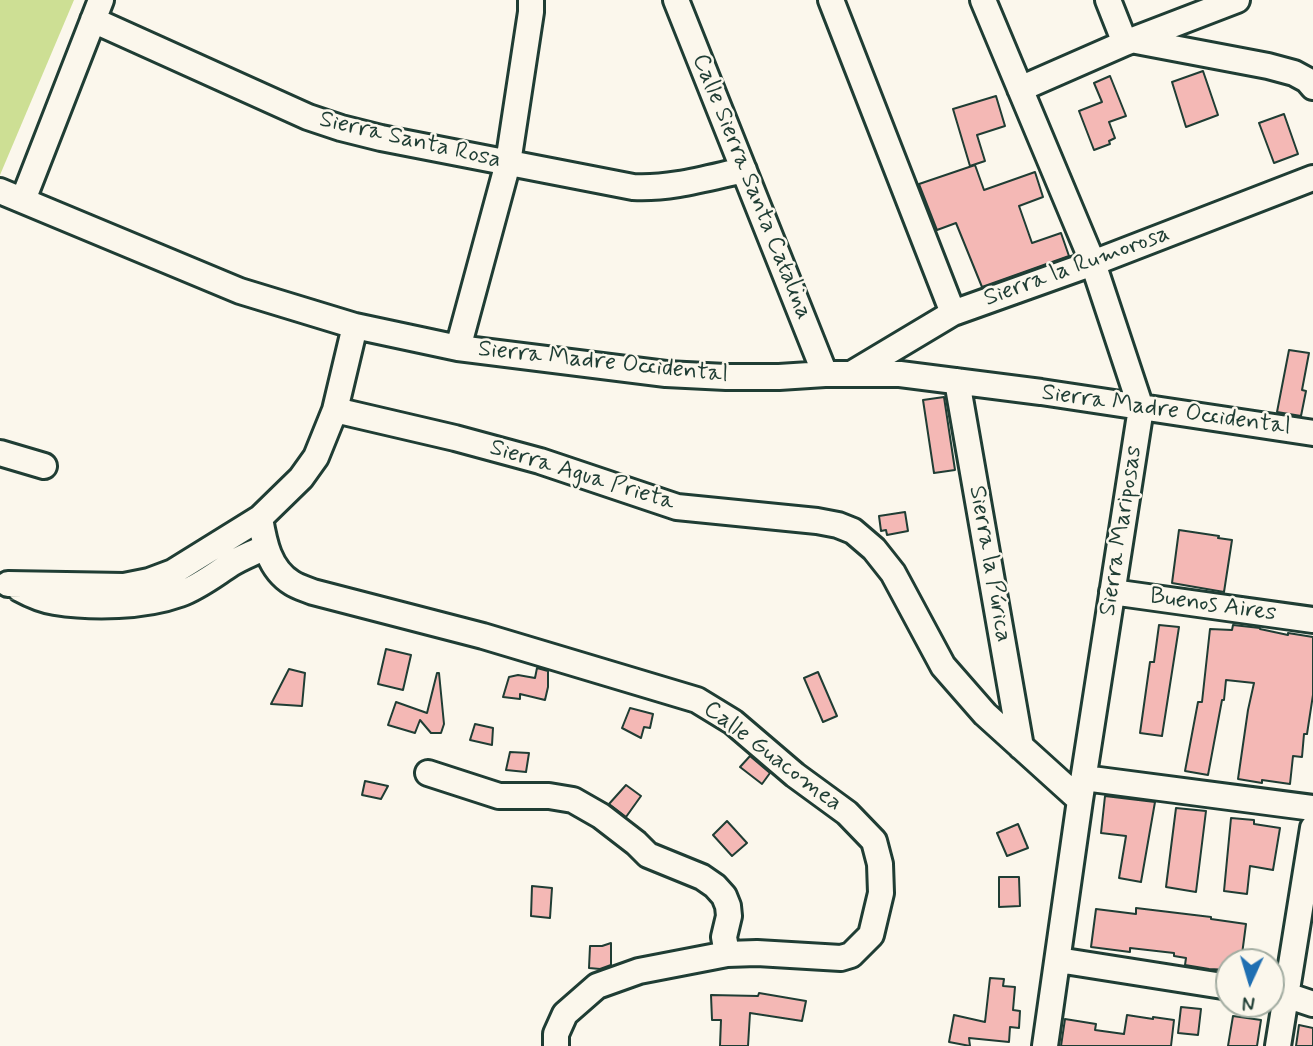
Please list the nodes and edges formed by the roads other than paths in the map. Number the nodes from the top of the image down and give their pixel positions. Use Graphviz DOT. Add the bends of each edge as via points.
graph roads {
  1 [pos="531,0"];
  2 [pos="676,0"];
  3 [pos="831,0"];
  4 [pos="983,0"];
  5 [pos="1108,0"];
  6 [pos="1237,0"];
  7 [pos="97,10"];
  8 [pos="1128,42"];
  9 [pos="1310,83"];
  10 [pos="1020,89"];
  11 [pos="508,163"];
  12 [pos="744,170"];
  13 [pos="1313,178"];
  14 [pos="0,191"];
  15 [pos="23,200"];
  16 [pos="1093,263"];
  17 [pos="953,313"];
  18 [pos="355,326"];
  19 [pos="458,348"];
  20 [pos="825,374"];
  21 [pos="851,374"];
  22 [pos="957,381"];
  23 [pos="1141,408"];
  24 [pos="335,410"];
  25 [pos="1313,433"];
  26 [pos="0,453"];
  27 [pos="44,467"];
  28 [pos="260,518"];
  29 [pos="265,547"];
  30 [pos="4,583"];
  31 [pos="1112,592"];
  32 [pos="1313,620"];
  33 [pos="1021,747"];
  34 [pos="428,774"];
  35 [pos="1082,789"];
  36 [pos="1313,808"];
  37 [pos="1313,828"];
  38 [pos="727,954"];
  39 [pos="1058,960"];
  40 [pos="1285,961"];
  41 [pos="1215,984"];
  42 [pos="1285,996"];
  43 [pos="1313,1004"];
  44 [pos="1278,1018"];
  45 [pos="556,1046"];
  46 [pos="1045,1046"];
  47 [pos="1278,1046"];
  1 -- 11 [label="street"];
  2 -- 12 [label="street, Calle Sierra Santa Catalina"];
  3 -- 17 [label="street"];
  4 -- 10 [label="street, Sierra Mariposas"];
  5 -- 8 [label="street"];
  6 -- 8 [label="street"];
  7 -- 11 [label="street, Sierra Santa Rosa" via="308,117 381,138"];
  7 -- 15 [label="street"];
  8 -- 9 [label="street" via="1268,66"];
  8 -- 10 [label="street"];
  10 -- 16 [label="street, Sierra Mariposas"];
  11 -- 12 [label="street, Sierra Santa Rosa" via="652,188"];
  11 -- 19 [label="street"];
  12 -- 20 [label="street, Calle Sierra Santa Catalina"];
  13 -- 16 [label="street, Sierra la Rumorosa"];
  14 -- 15 [label="street, Sierra Madre Occidental"];
  15 -- 18 [label="street, Sierra Madre Occidental" via="240,291"];
  16 -- 17 [label="street, Sierra la Rumorosa"];
  16 -- 23 [label="street, Sierra Mariposas"];
  17 -- 21 [label="street, Sierra la Rumorosa"];
  18 -- 19 [label="street, Sierra Madre Occidental"];
  18 -- 24 [label="street"];
  19 -- 20 [label="street, Sierra Madre Occidental" via="666,374"];
  20 -- 21 [label="street, Sierra Madre Occidental"];
  21 -- 22 [label="street, Sierra Madre Occidental"];
  22 -- 23 [label="street, Sierra Madre Occidental"];
  22 -- 33 [label="street, Sierra la Púrica"];
  23 -- 25 [label="street, Sierra Madre Occidental"];
  23 -- 31 [label="street, Sierra Mariposas"];
  24 -- 28 [label="street" via="316,457"];
  24 -- 33 [label="street, Sierra Agua Prieta" via="540,461 677,507 817,521 853,531 892,573 943,666"];
  26 -- 27 [label="street"];
  28 -- 29 [label="street, Calle Guacomea"];
  28 -- 30 [label="street" via="173,572 149,581 124,586"];
  29 -- 30 [label="street" via="202,584 157,601 54,602"];
  29 -- 38 [label="street, Calle Guacomea" via="278,572 313,592 697,700 733,722 847,813 874,841 881,893 871,935 851,955"];
  31 -- 32 [label="street, Buenos Aires"];
  31 -- 35 [label="street, Sierra Mariposas"];
  33 -- 35 [label="street, Sierra Agua Prieta"];
  34 -- 38 [label="street" via="499,796 573,800 601,816 648,855 702,877 724,895 729,916 724,937"];
  35 -- 36 [label="street"];
  35 -- 39 [label="street, Sierra Mariposas"];
  37 -- 40 [label="street"];
  38 -- 45 [label="street, Calle Guacomea" via="639,971 597,986 565,1014"];
  39 -- 41 [label="street"];
  39 -- 46 [label="street, Sierra Mariposas"];
  42 -- 43 [label="street"];
  44 -- 47 [label="street"];
}
